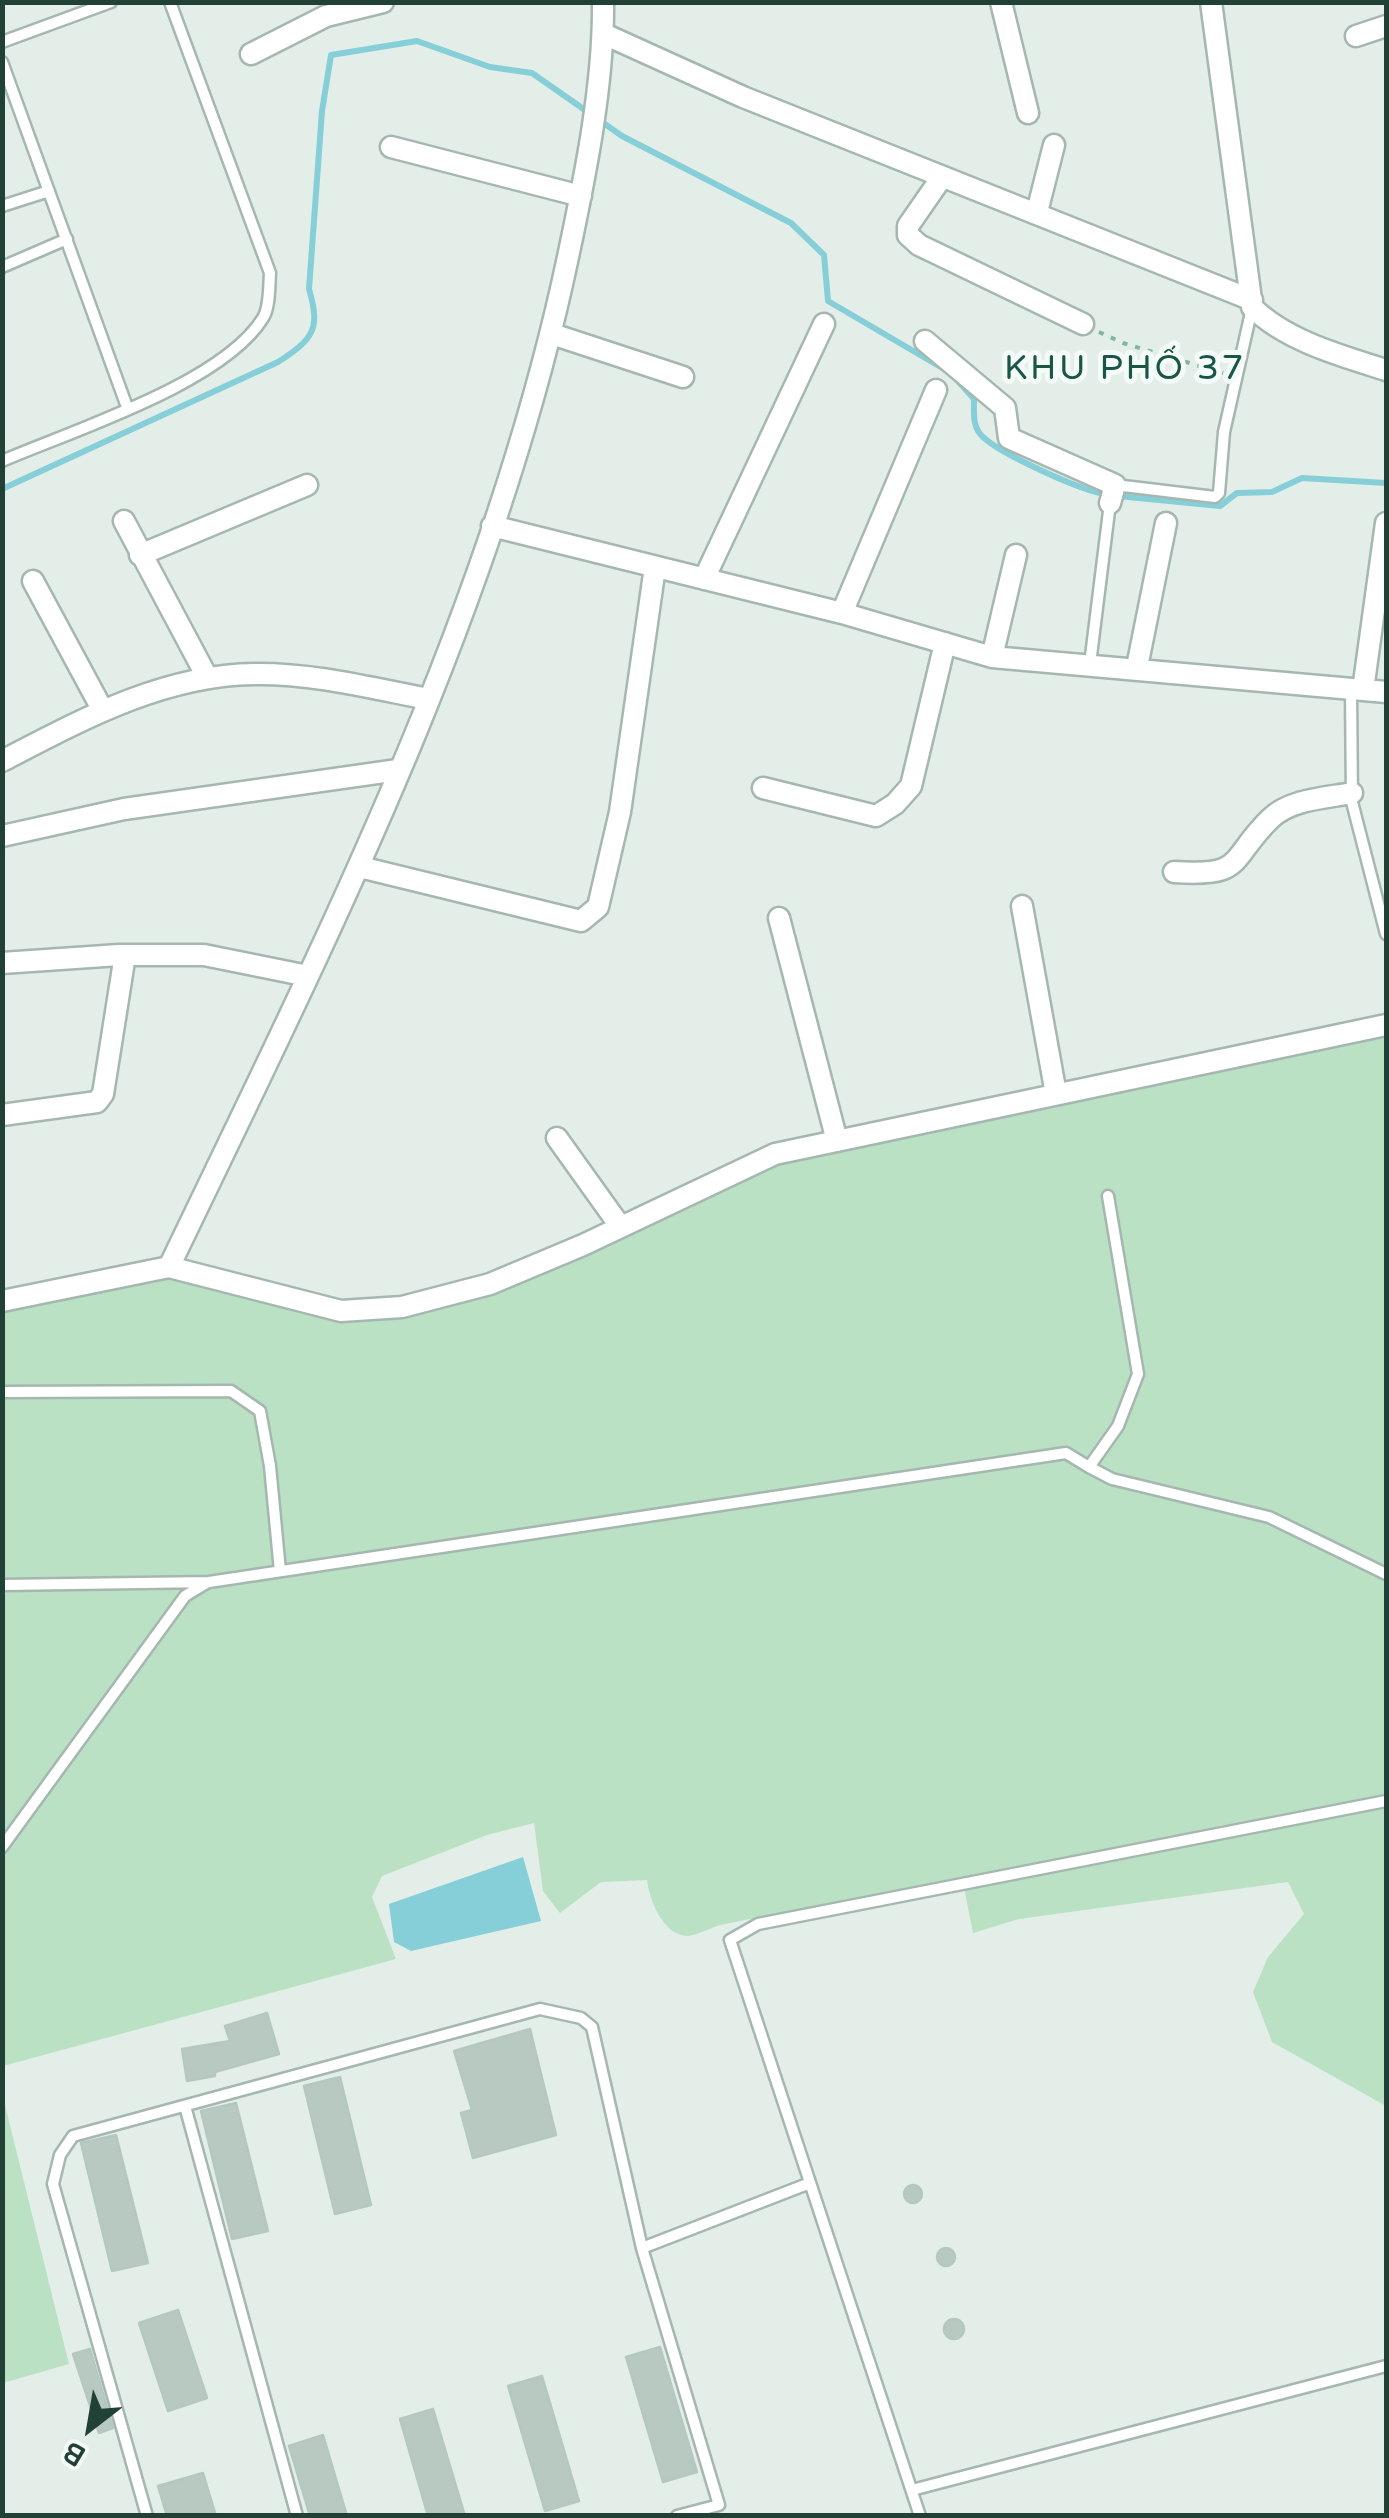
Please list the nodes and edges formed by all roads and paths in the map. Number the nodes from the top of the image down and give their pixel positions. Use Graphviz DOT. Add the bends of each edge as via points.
graph roads {
  1 [pos="111,2"];
  2 [pos="170,2"];
  3 [pos="383,2"];
  4 [pos="1000,2"];
  5 [pos="1211,2"];
  6 [pos="601,3"];
  7 [pos="1386,26"];
  8 [pos="604,34"];
  9 [pos="1356,36"];
  10 [pos="2,42"];
  11 [pos="251,54"];
  12 [pos="2,62"];
  13 [pos="1028,113"];
  14 [pos="391,146"];
  15 [pos="1054,146"];
  16 [pos="942,177"];
  17 [pos="49,191"];
  18 [pos="581,196"];
  19 [pos="2,206"];
  20 [pos="1037,212"];
  21 [pos="66,239"];
  22 [pos="2,267"];
  23 [pos="1252,303"];
  24 [pos="824,324"];
  25 [pos="1083,324"];
  26 [pos="552,334"];
  27 [pos="925,341"];
  28 [pos="1386,370"];
  29 [pos="683,377"];
  30 [pos="1237,377"];
  31 [pos="936,390"];
  32 [pos="127,406"];
  33 [pos="2,461"];
  34 [pos="307,484"];
  35 [pos="1113,494"];
  36 [pos="124,521"];
  37 [pos="1166,523"];
  38 [pos="1386,524"];
  39 [pos="492,526"];
  40 [pos="140,554"];
  41 [pos="1016,555"];
  42 [pos="655,568"];
  43 [pos="704,580"];
  44 [pos="33,581"];
  45 [pos="842,613"];
  46 [pos="945,644"];
  47 [pos="992,656"];
  48 [pos="1090,664"];
  49 [pos="1137,667"];
  50 [pos="207,677"];
  51 [pos="1357,690"];
  52 [pos="1386,692"];
  53 [pos="428,700"];
  54 [pos="102,709"];
  55 [pos="2,761"];
  56 [pos="398,770"];
  57 [pos="762,788"];
  58 [pos="1352,793"];
  59 [pos="2,836"];
  60 [pos="360,867"];
  61 [pos="1174,872"];
  62 [pos="1022,906"];
  63 [pos="779,918"];
  64 [pos="1386,934"];
  65 [pos="124,955"];
  66 [pos="2,963"];
  67 [pos="308,976"];
  68 [pos="1386,1025"];
  69 [pos="1056,1094"];
  70 [pos="2,1115"];
  71 [pos="557,1138"];
  72 [pos="837,1140"];
  73 [pos="1108,1196"];
  74 [pos="620,1226"];
  75 [pos="169,1267"];
  76 [pos="2,1301"];
  77 [pos="2,1392"];
  78 [pos="1088,1467"];
  79 [pos="280,1571"];
  80 [pos="1386,1574"];
  81 [pos="209,1582"];
  82 [pos="2,1585"];
  83 [pos="1386,1802"];
  84 [pos="2,1847"];
  85 [pos="184,2106"];
  86 [pos="810,2183"];
  87 [pos="642,2248"];
  88 [pos="1386,2366"];
  89 [pos="912,2490"];
  90 [pos="147,2516"];
  91 [pos="297,2516"];
  92 [pos="677,2516"];
  93 [pos="920,2516"];
  1 -- 10 [label="lane"];
  2 -- 32 [label="lane" via="270,273 266,314 208,371"];
  3 -- 11 [label="street" via="326,16"];
  4 -- 13 [label="street"];
  5 -- 23 [label="street"];
  6 -- 8 [label="street"];
  7 -- 9 [label="street"];
  8 -- 16 [label="street"];
  8 -- 18 [label="street"];
  12 -- 17 [label="lane"];
  14 -- 18 [label="street"];
  15 -- 20 [label="street"];
  16 -- 20 [label="street"];
  16 -- 25 [label="street" via="908,235"];
  17 -- 19 [label="lane"];
  17 -- 21 [label="lane"];
  18 -- 26 [label="street"];
  20 -- 23 [label="street"];
  21 -- 22 [label="lane"];
  21 -- 32 [label="lane"];
  23 -- 28 [label="street" via="1266,321"];
  23 -- 30 [label="lane"];
  24 -- 43 [label="street"];
  25 -- 30 [label="path" via="1123,344"];
  26 -- 29 [label="street"];
  26 -- 39 [label="street"];
  27 -- 35 [label="street" via="1005,408 1009,438"];
  30 -- 35 [label="lane" via="1224,432 1222,488 1215,497"];
  31 -- 45 [label="street"];
  32 -- 33 [label="lane"];
  34 -- 40 [label="street"];
  35 -- 48 [label="lane"];
  36 -- 40 [label="street"];
  37 -- 49 [label="street"];
  38 -- 51 [label="street"];
  39 -- 42 [label="street"];
  39 -- 53 [label="street"];
  40 -- 50 [label="street"];
  41 -- 47 [label="street"];
  42 -- 43 [label="street"];
  42 -- 60 [label="street" via="620,812 598,907 581,922"];
  43 -- 45 [label="street"];
  44 -- 54 [label="street"];
  45 -- 46 [label="street"];
  46 -- 47 [label="street"];
  46 -- 57 [label="street" via="911,786 895,804 876,816"];
  47 -- 48 [label="street"];
  48 -- 49 [label="street"];
  49 -- 51 [label="street"];
  50 -- 53 [label="street" via="284,674"];
  50 -- 54 [label="street"];
  51 -- 52 [label="street"];
  51 -- 58 [label="lane"];
  53 -- 56 [label="street"];
  54 -- 55 [label="street"];
  56 -- 59 [label="street" via="124,809"];
  56 -- 60 [label="street"];
  58 -- 61 [label="street" via="1303,802 1271,818 1248,852 1222,871"];
  58 -- 64 [label="lane"];
  60 -- 67 [label="street"];
  62 -- 69 [label="street"];
  63 -- 72 [label="street"];
  65 -- 66 [label="street"];
  65 -- 67 [label="street" via="204,955"];
  65 -- 70 [label="street" via="97,1102"];
  67 -- 75 [label="street"];
  68 -- 69 [label="street"];
  69 -- 72 [label="street"];
  71 -- 74 [label="street"];
  72 -- 74 [label="street" via="774,1154"];
  73 -- 78 [label="lane" via="1138,1374 1118,1426"];
  74 -- 75 [label="street" via="490,1284 402,1307 341,1311"];
  75 -- 76 [label="street"];
  77 -- 79 [label="lane" via="231,1391 260,1411"];
  78 -- 79 [label="lane" via="1066,1453"];
  78 -- 80 [label="lane" via="1112,1479 1269,1517"];
  79 -- 81 [label="lane"];
  81 -- 82 [label="lane"];
  81 -- 84 [label="lane" via="184,1596"];
  83 -- 86 [label="lane" via="737,1933 730,1950"];
  85 -- 87 [label="lane" via="540,2009 580,2018 592,2027"];
  85 -- 90 [label="lane" via="73,2136 53,2184"];
  85 -- 91 [label="lane"];
  86 -- 87 [label="lane"];
  86 -- 89 [label="lane"];
  87 -- 92 [label="lane" via="719,2504"];
  88 -- 89 [label="lane"];
  89 -- 93 [label="lane"];
}
